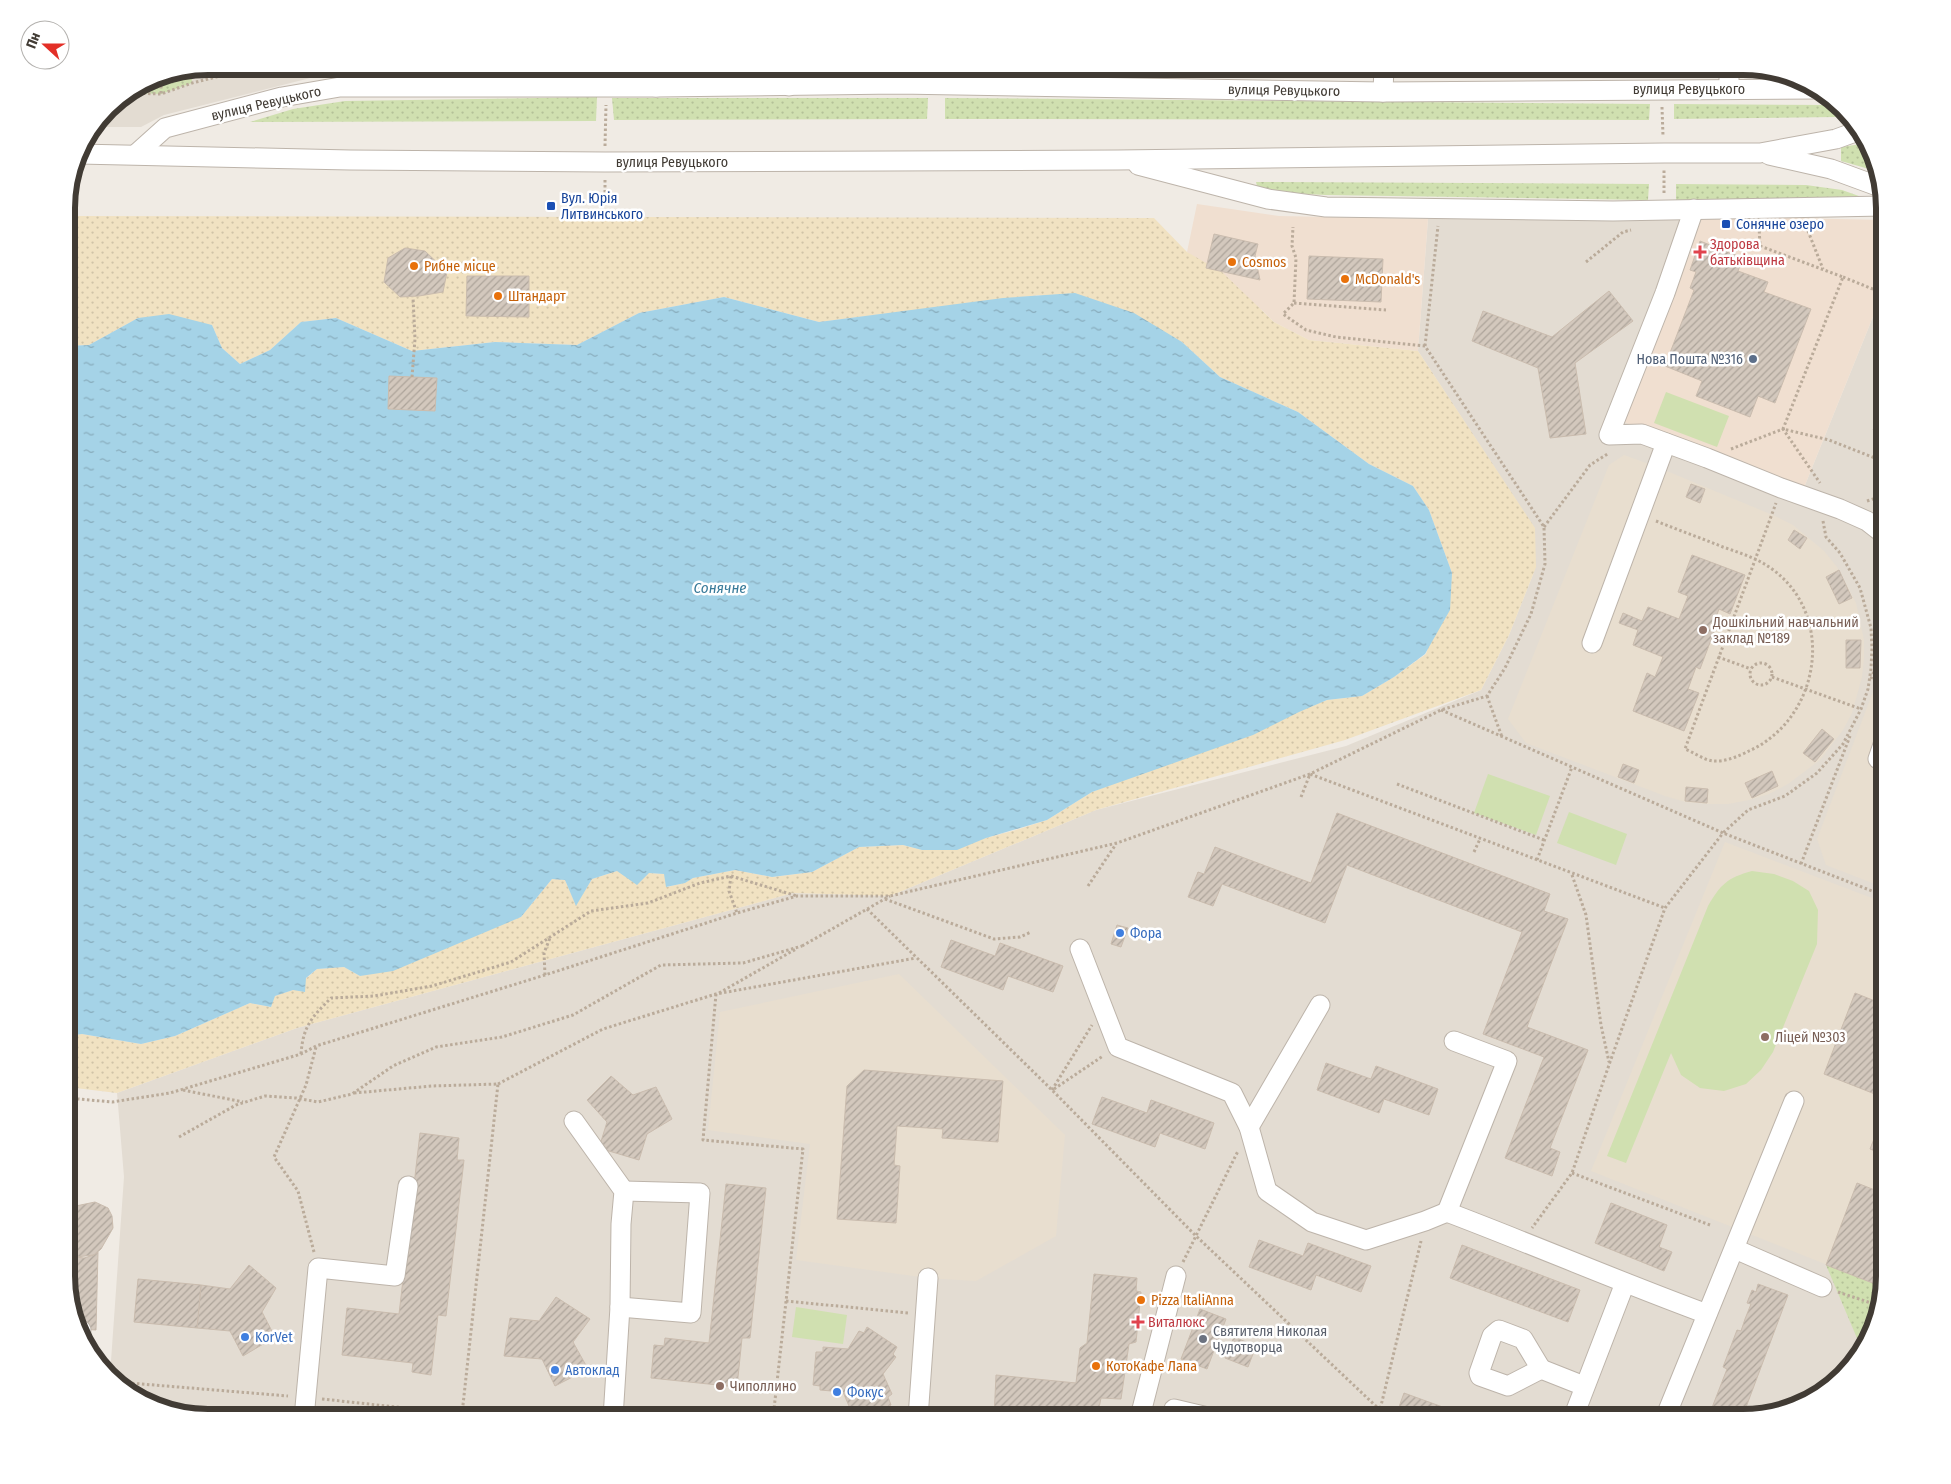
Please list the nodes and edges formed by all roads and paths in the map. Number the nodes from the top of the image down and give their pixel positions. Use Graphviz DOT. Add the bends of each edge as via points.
graph roads {
  1 [pos="224,75"];
  2 [pos="656,75"];
  3 [pos="789,75"];
  4 [pos="1384,75"];
  5 [pos="1729,75"];
  6 [pos="161,84"];
  7 [pos="789,86"];
  8 [pos="606,87"];
  9 [pos="656,87"];
  10 [pos="1729,89"];
  11 [pos="1802,89"];
  12 [pos="1383,92"];
  13 [pos="141,93"];
  14 [pos="161,94"];
  15 [pos="1853,133"];
  16 [pos="86,154"];
  17 [pos="136,154"];
  18 [pos="1760,154"];
  19 [pos="1118,160"];
  20 [pos="604,162"];
  21 [pos="1874,185"];
  22 [pos="605,199"];
  23 [pos="1876,206"];
  24 [pos="1694,209"];
  25 [pos="1758,224"];
  26 [pos="1438,226"];
  27 [pos="1806,226"];
  28 [pos="1293,227"];
  29 [pos="1639,228"];
  30 [pos="1586,262"];
  31 [pos="1823,269"];
  32 [pos="1843,277"];
  33 [pos="1876,290"];
  34 [pos="413,297"];
  35 [pos="1294,303"];
  36 [pos="1386,310"];
  37 [pos="1425,346"];
  38 [pos="412,377"];
  39 [pos="1783,429"];
  40 [pos="1666,443"];
  41 [pos="1612,452"];
  42 [pos="1707,458"];
  43 [pos="1876,458"];
  44 [pos="1781,488"];
  45 [pos="1820,503"];
  46 [pos="1639,515"];
  47 [pos="1544,527"];
  48 [pos="1876,528"];
  49 [pos="1755,559"];
  50 [pos="1592,643"];
  51 [pos="1718,657"];
  52 [pos="1876,666"];
  53 [pos="1751,669"];
  54 [pos="1772,677"];
  55 [pos="1807,689"];
  56 [pos="1868,689"];
  57 [pos="1488,696"];
  58 [pos="1861,709"];
  59 [pos="1441,710"];
  60 [pos="1854,727"];
  61 [pos="1502,737"];
  62 [pos="1572,767"];
  63 [pos="1310,774"];
  64 [pos="1397,784"];
  65 [pos="1301,797"];
  66 [pos="1723,833"];
  67 [pos="1480,838"];
  68 [pos="1544,840"];
  69 [pos="1117,844"];
  70 [pos="1474,852"];
  71 [pos="1537,860"];
  72 [pos="1802,864"];
  73 [pos="1572,874"];
  74 [pos="731,876"];
  75 [pos="1088,886"];
  76 [pos="1876,893"];
  77 [pos="797,896"];
  78 [pos="890,896"];
  79 [pos="884,899"];
  80 [pos="1665,908"];
  81 [pos="867,909"];
  82 [pos="737,913"];
  83 [pos="1031,932"];
  84 [pos="550,937"];
  85 [pos="802,946"];
  86 [pos="1080,949"];
  87 [pos="916,958"];
  88 [pos="546,975"];
  89 [pos="716,994"];
  90 [pos="1320,1005"];
  91 [pos="1102,1008"];
  92 [pos="1454,1042"];
  93 [pos="316,1046"];
  94 [pos="1118,1047"];
  95 [pos="300,1054"];
  96 [pos="1610,1062"];
  97 [pos="498,1084"];
  98 [pos="182,1090"];
  99 [pos="1052,1090"];
  100 [pos="352,1094"];
  101 [pos="299,1098"];
  102 [pos="75,1099"];
  103 [pos="1794,1101"];
  104 [pos="244,1102"];
  105 [pos="574,1122"];
  106 [pos="1249,1127"];
  107 [pos="179,1137"];
  108 [pos="1572,1173"];
  109 [pos="408,1186"];
  110 [pos="624,1191"];
  111 [pos="1447,1212"];
  112 [pos="1425,1221"];
  113 [pos="1710,1225"];
  114 [pos="1196,1236"];
  115 [pos="1523,1241"];
  116 [pos="1735,1249"];
  117 [pos="318,1268"];
  118 [pos="1176,1276"];
  119 [pos="928,1278"];
  120 [pos="1625,1284"];
  121 [pos="1822,1287"];
  122 [pos="786,1301"];
  123 [pos="1873,1304"];
  124 [pos="620,1307"];
  125 [pos="1707,1314"];
  126 [pos="924,1315"];
  127 [pos="1541,1369"];
  128 [pos="1584,1386"];
  129 [pos="305,1409"];
  130 [pos="463,1409"];
  131 [pos="614,1409"];
  132 [pos="773,1409"];
  133 [pos="919,1409"];
  134 [pos="1142,1409"];
  135 [pos="1379,1409"];
  136 [pos="1380,1409"];
  137 [pos="1576,1409"];
  138 [pos="1669,1409"];
  1 -- 14 [label="path"];
  2 -- 9 [label="street"];
  3 -- 7 [label="street"];
  4 -- 12 [label="street"];
  5 -- 10 [label="street"];
  6 -- 14 [label="path"];
  7 -- 9 [label="street, вулиця Ревуцького"];
  7 -- 12 [label="street, вулиця Ревуцького" via="916,84"];
  8 -- 9 [label="street, вулиця Ревуцького"];
  8 -- 17 [label="street, вулиця Ревуцького" via="340,87 282,97 165,128"];
  8 -- 20 [label="path"];
  10 -- 11 [label="street, вулиця Ревуцького"];
  10 -- 12 [label="street, вулиця Ревуцького"];
  13 -- 14 [label="path"];
  15 -- 18 [label="street, вулиця Ревуцького"];
  16 -- 17 [label="street, вулиця Ревуцького"];
  17 -- 20 [label="street, вулиця Ревуцького"];
  18 -- 19 [label="street, вулиця Ревуцького"];
  18 -- 21 [label="street, вулиця Ревуцького" via="1831,170"];
  19 -- 20 [label="street, вулиця Ревуцького"];
  19 -- 24 [label="street, вулиця Ревуцького" via="1268,199 1326,207"];
  20 -- 22 [label="path"];
  23 -- 24 [label="street, вулиця Ревуцького"];
  24 -- 40 [label="street" via="1666,293 1609,435 1642,434"];
  25 -- 31 [label="path" via="1760,246"];
  26 -- 37 [label="path"];
  27 -- 31 [label="path"];
  28 -- 35 [label="path" via="1292,246 1296,258"];
  29 -- 30 [label="path" via="1623,232"];
  31 -- 32 [label="path"];
  32 -- 33 [label="path"];
  32 -- 39 [label="path"];
  34 -- 38 [label="path"];
  35 -- 36 [label="path"];
  35 -- 37 [label="path" via="1283,314 1306,330"];
  37 -- 47 [label="path"];
  39 -- 42 [label="path"];
  39 -- 43 [label="path" via="1829,440"];
  39 -- 45 [label="path" via="1826,492"];
  40 -- 42 [label="street"];
  40 -- 46 [label="street"];
  41 -- 47 [label="path" via="1590,465"];
  42 -- 44 [label="street"];
  44 -- 45 [label="street"];
  44 -- 49 [label="path"];
  45 -- 48 [label="street" via="1867,521"];
  45 -- 56 [label="path" via="1826,537 1851,570 1866,608 1872,648"];
  46 -- 49 [label="path"];
  46 -- 50 [label="street"];
  47 -- 57 [label="path" via="1545,564 1531,614"];
  49 -- 51 [label="path"];
  49 -- 55 [label="path" via="1784,580 1803,608 1812,648"];
  51 -- 53 [label="path"];
  51 -- 55 [label="path" via="1685,749 1712,761 1743,754 1770,739 1792,717"];
  52 -- 56 [label="path"];
  53 -- 54 [label="path" via="1765,663 1772,670"];
  53 -- 54 [label="path" via="1752,680 1761,685"];
  54 -- 55 [label="path"];
  55 -- 58 [label="path"];
  56 -- 58 [label="path"];
  57 -- 59 [label="path"];
  57 -- 61 [label="path"];
  58 -- 60 [label="path"];
  59 -- 61 [label="path"];
  59 -- 63 [label="path"];
  60 -- 66 [label="path" via="1817,773 1785,796 1748,810"];
  60 -- 72 [label="path"];
  61 -- 62 [label="path"];
  62 -- 66 [label="path"];
  62 -- 68 [label="path"];
  63 -- 65 [label="path"];
  63 -- 67 [label="path"];
  63 -- 69 [label="path"];
  64 -- 68 [label="path"];
  66 -- 72 [label="path"];
  66 -- 80 [label="path"];
  67 -- 70 [label="path"];
  67 -- 71 [label="path"];
  68 -- 71 [label="path"];
  69 -- 75 [label="path"];
  69 -- 78 [label="path"];
  71 -- 73 [label="path"];
  72 -- 76 [label="path"];
  73 -- 80 [label="path"];
  73 -- 96 [label="path" via="1586,915 1601,1025"];
  74 -- 77 [label="path"];
  74 -- 82 [label="path" via="729,891"];
  74 -- 84 [label="path" via="700,883 648,903 591,911"];
  77 -- 78 [label="path"];
  77 -- 82 [label="path"];
  78 -- 79 [label="path"];
  79 -- 81 [label="path"];
  79 -- 83 [label="path" via="994,939 1020,937"];
  80 -- 96 [label="path"];
  81 -- 85 [label="path"];
  81 -- 87 [label="path"];
  82 -- 88 [label="path"];
  84 -- 88 [label="path" via="544,953"];
  84 -- 95 [label="path" via="510,962 432,986 374,996 331,998 311,1018 305,1029"];
  85 -- 89 [label="path"];
  85 -- 100 [label="path" via="742,964 661,965 573,1015 502,1036 436,1048 393,1066"];
  86 -- 91 [label="street"];
  87 -- 89 [label="path"];
  87 -- 99 [label="path"];
  88 -- 93 [label="path"];
  89 -- 97 [label="path" via="603,1029"];
  89 -- 122 [label="path" via="703,1140 803,1150"];
  90 -- 106 [label="street"];
  91 -- 94 [label="street"];
  91 -- 99 [label="path"];
  92 -- 111 [label="street" via="1507,1061"];
  93 -- 95 [label="path"];
  93 -- 101 [label="path" via="306,1085"];
  94 -- 99 [label="path"];
  94 -- 106 [label="street" via="1232,1093"];
  95 -- 98 [label="path"];
  96 -- 108 [label="path"];
  97 -- 100 [label="path" via="432,1086"];
  97 -- 130 [label="path"];
  98 -- 102 [label="path" via="112,1102"];
  98 -- 104 [label="path"];
  99 -- 114 [label="path"];
  100 -- 101 [label="path" via="318,1102"];
  101 -- 104 [label="path" via="265,1096"];
  101 -- 117 [label="path" via="274,1157 298,1191"];
  103 -- 116 [label="street"];
  104 -- 107 [label="path"];
  105 -- 110 [label="street"];
  106 -- 112 [label="street" via="1267,1191 1312,1222 1366,1240"];
  106 -- 114 [label="path"];
  108 -- 113 [label="path"];
  108 -- 115 [label="path"];
  109 -- 117 [label="street" via="395,1276"];
  110 -- 124 [label="street"];
  110 -- 124 [label="street" via="700,1193 700,1212 692,1313"];
  111 -- 112 [label="street"];
  111 -- 115 [label="street"];
  112 -- 136 [label="path"];
  114 -- 118 [label="path"];
  114 -- 135 [label="path"];
  115 -- 120 [label="street"];
  116 -- 121 [label="street"];
  116 -- 125 [label="street"];
  117 -- 129 [label="street"];
  118 -- 134 [label="street"];
  119 -- 126 [label="street"];
  120 -- 125 [label="street"];
  120 -- 128 [label="street"];
  121 -- 123 [label="path"];
  122 -- 126 [label="path"];
  122 -- 132 [label="path"];
  124 -- 131 [label="street"];
  125 -- 138 [label="street"];
  126 -- 133 [label="street"];
  127 -- 128 [label="street"];
  128 -- 137 [label="street"];
}
